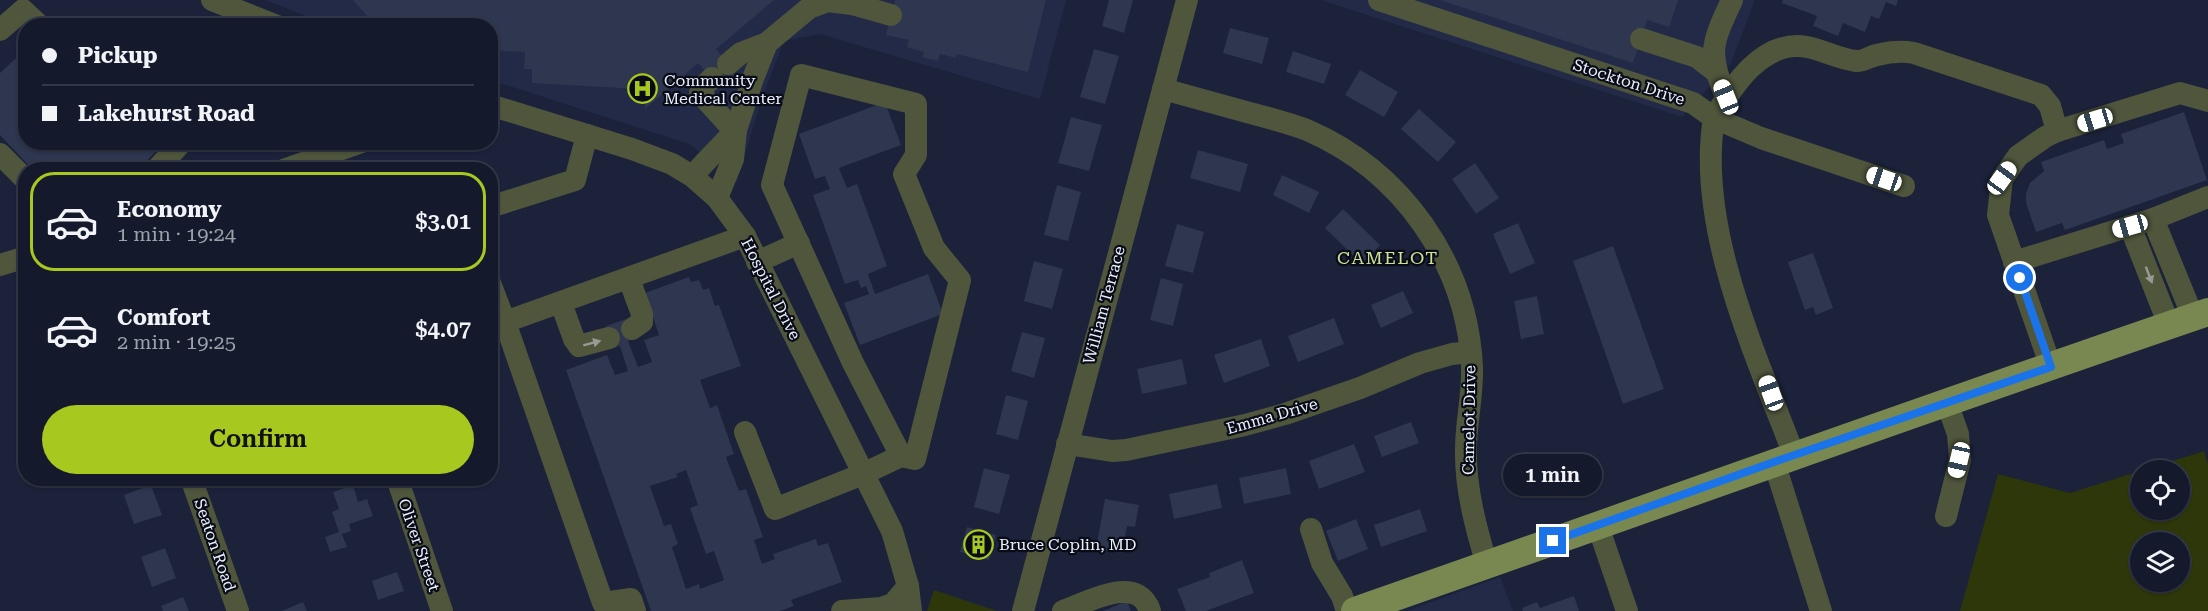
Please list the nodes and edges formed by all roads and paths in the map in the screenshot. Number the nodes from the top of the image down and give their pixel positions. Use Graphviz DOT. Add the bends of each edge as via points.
graph roads {
  1 [pos="1187,0"];
  2 [pos="1379,0"];
  3 [pos="1732,0"];
  4 [pos="828,1"];
  5 [pos="223,2"];
  6 [pos="878,8"];
  7 [pos="32,18"];
  8 [pos="259,18"];
  9 [pos="0,30"];
  10 [pos="1641,39"];
  11 [pos="767,43"];
  12 [pos="1715,71"];
  13 [pos="1163,89"];
  14 [pos="1726,97"];
  15 [pos="2208,101"];
  16 [pos="498,107"];
  17 [pos="1714,118"];
  18 [pos="736,130"];
  19 [pos="2057,131"];
  20 [pos="588,135"];
  21 [pos="175,150"];
  22 [pos="339,150"];
  23 [pos="0,154"];
  24 [pos="163,162"];
  25 [pos="306,162"];
  26 [pos="18,172"];
  27 [pos="692,176"];
  28 [pos="1904,186"];
  29 [pos="2208,197"];
  30 [pos="717,198"];
  31 [pos="498,204"];
  32 [pos="2153,219"];
  33 [pos="2130,226"];
  34 [pos="745,236"];
  35 [pos="799,243"];
  36 [pos="18,259"];
  37 [pos="2014,261"];
  38 [pos="758,262"];
  39 [pos="0,265"];
  40 [pos="629,279"];
  41 [pos="561,303"];
  42 [pos="498,304"];
  43 [pos="2190,318"];
  44 [pos="505,322"];
  45 [pos="632,329"];
  46 [pos="609,338"];
  47 [pos="1470,352"];
  48 [pos="2051,367"];
  49 [pos="1947,403"];
  50 [pos="745,432"];
  51 [pos="1067,444"];
  52 [pos="901,456"];
  53 [pos="1784,459"];
  54 [pos="863,474"];
  55 [pos="194,486"];
  56 [pos="400,486"];
  57 [pos="1946,516"];
  58 [pos="1598,526"];
  59 [pos="1311,529"];
  60 [pos="1487,565"];
  61 [pos="908,586"];
  62 [pos="848,610"];
  63 [pos="238,611"];
  64 [pos="442,611"];
  65 [pos="635,611"];
  66 [pos="911,611"];
  67 [pos="1023,611"];
  68 [pos="1064,611"];
  69 [pos="1150,611"];
  70 [pos="1347,611"];
  71 [pos="1355,611"];
  72 [pos="1627,611"];
  73 [pos="1821,611"];
  1 -- 13 [label="street, William Terrace"];
  2 -- 17 [label="street, Stockton Drive" via="1693,103"];
  3 -- 12 [label="street" via="1715,40"];
  4 -- 6 [label="street"];
  4 -- 11 [label="street" via="809,8"];
  5 -- 8 [label="street"];
  7 -- 9 [label="street" via="23,10"];
  10 -- 12 [label="street" via="1697,57"];
  11 -- 18 [label="street"];
  11 -- 18 [label="street" via="741,53 700,93"];
  12 -- 14 [label="street"];
  13 -- 47 [label="street, Camelot Drive" via="1305,129 1351,154 1382,178 1412,208 1442,254 1462,307"];
  13 -- 51 [label="street, William Terrace"];
  14 -- 17 [label="street"];
  14 -- 19 [label="street" via="1760,59 1782,48 1806,47 1858,61 1906,51 2041,94 2050,106"];
  15 -- 19 [label="street" via="2180,93"];
  16 -- 20 [label="street, Hospital Drive"];
  17 -- 28 [label="street, Stockton Drive"];
  17 -- 53 [label="street" via="1714,204"];
  18 -- 27 [label="street"];
  18 -- 30 [label="street" via="732,159"];
  19 -- 37 [label="street" via="2018,156 2002,178 1998,215"];
  20 -- 27 [label="street, Hospital Drive" via="652,156"];
  20 -- 31 [label="street" via="575,180"];
  21 -- 24 [label="street"];
  22 -- 25 [label="street"];
  23 -- 26 [label="street"];
  27 -- 30 [label="street, Hospital Drive"];
  29 -- 32 [label="street"];
  30 -- 34 [label="street, Hospital Drive"];
  32 -- 33 [label="street"];
  32 -- 43 [label="street"];
  33 -- 37 [label="street"];
  33 -- 43 [label="street, one-way"];
  34 -- 38 [label="street, Hospital Drive"];
  34 -- 40 [label="street"];
  35 -- 38 [label="street"];
  35 -- 52 [label="street" via="853,363"];
  35 -- 52 [label="street" via="772,185 801,75 916,104 916,155 904,174 934,248 960,280 960,289 915,459"];
  36 -- 39 [label="street"];
  37 -- 48 [label="street"];
  38 -- 54 [label="street, Hospital Drive"];
  40 -- 41 [label="street"];
  40 -- 45 [label="street" via="642,314 642,322"];
  41 -- 44 [label="street"];
  41 -- 46 [label="street, one-way" via="579,346"];
  42 -- 44 [label="street"];
  43 -- 48 [label="main road"];
  44 -- 65 [label="street" via="603,603 631,599"];
  47 -- 51 [label="street, Emma Drive" via="1420,363 1335,398 1245,425 1126,450"];
  47 -- 60 [label="street, Camelot Drive" via="1472,385 1466,463"];
  48 -- 49 [label="main road"];
  49 -- 53 [label="main road"];
  49 -- 57 [label="street" via="1958,434 1959,460"];
  50 -- 54 [label="street" via="775,509"];
  51 -- 67 [label="street, William Terrace"];
  52 -- 54 [label="street"];
  53 -- 58 [label="main road"];
  53 -- 73 [label="street"];
  54 -- 61 [label="street, Hospital Drive" via="892,531"];
  55 -- 63 [label="street, Seaton Road"];
  56 -- 64 [label="street, Oliver Street"];
  58 -- 60 [label="main road"];
  58 -- 72 [label="street"];
  59 -- 70 [label="street" via="1322,563"];
  60 -- 71 [label="main road"];
  61 -- 62 [label="street" via="893,604"];
  61 -- 66 [label="street, Hospital Drive"];
  68 -- 69 [label="street" via="1115,591 1140,596"];
}
